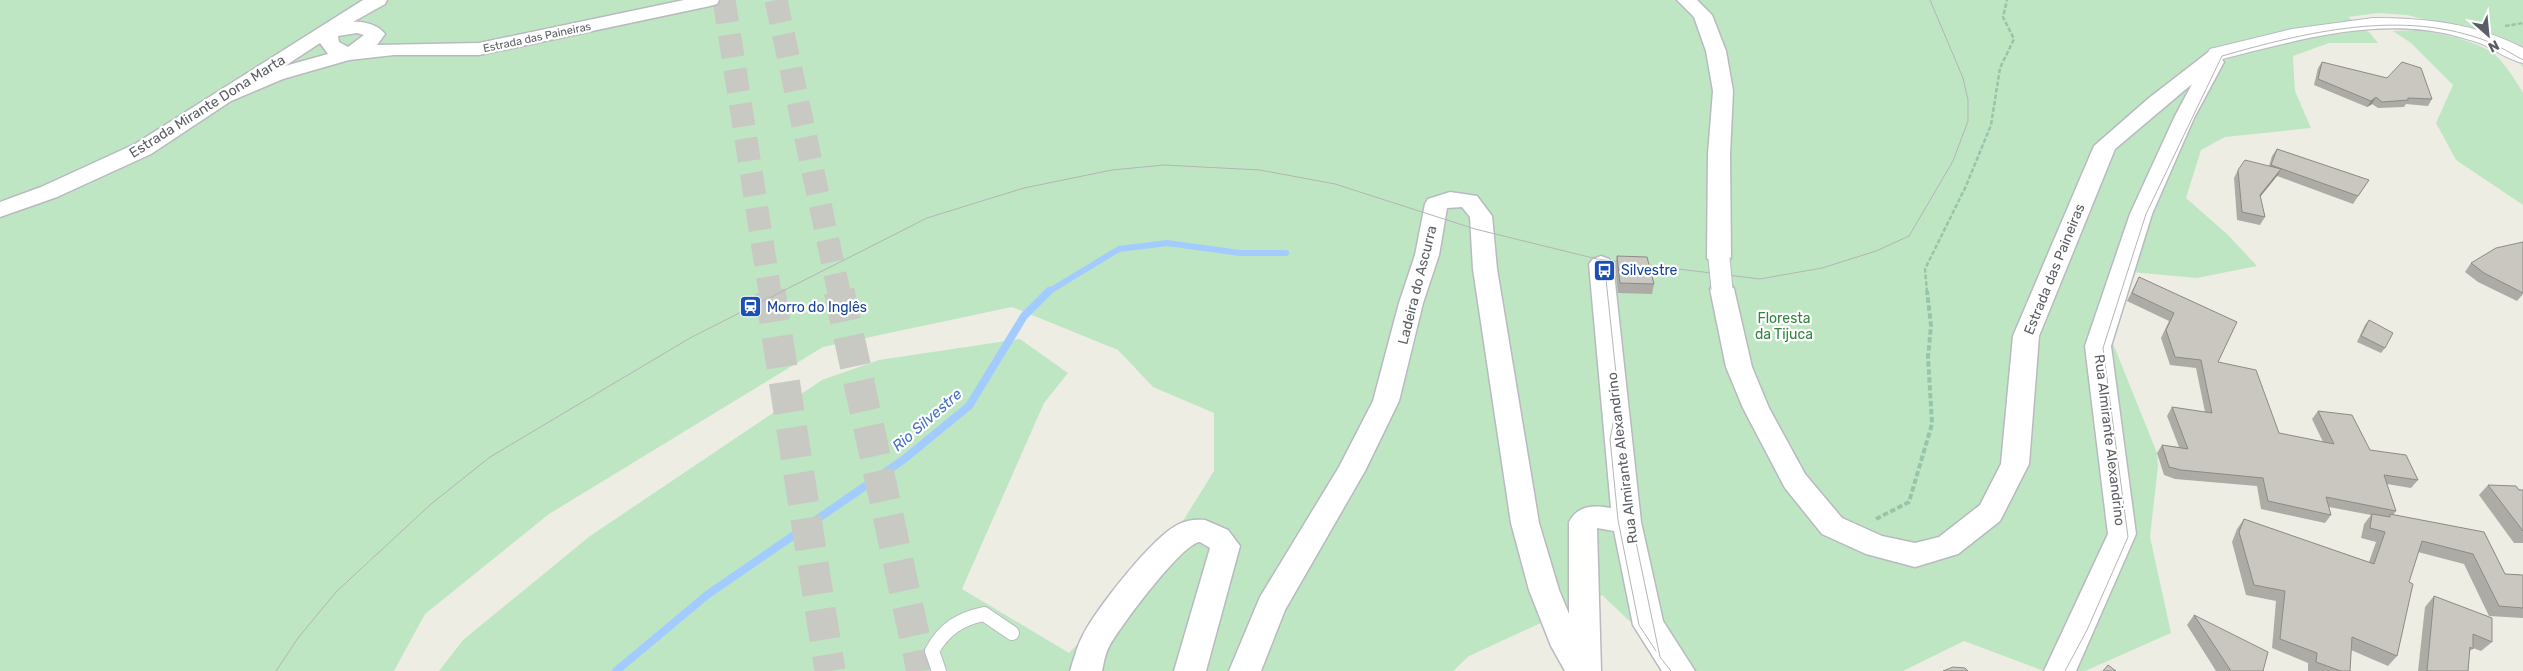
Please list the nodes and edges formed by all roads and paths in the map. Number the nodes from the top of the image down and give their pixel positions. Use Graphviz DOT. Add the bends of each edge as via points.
graph roads {
  1 [pos="378,0"];
  2 [pos="391,0"];
  3 [pos="710,0"];
  4 [pos="1686,0"];
  5 [pos="2007,0"];
  6 [pos="328,32"];
  7 [pos="375,34"];
  8 [pos="394,50"];
  9 [pos="347,54"];
  10 [pos="2218,54"];
  11 [pos="2523,57"];
  12 [pos="228,96"];
  13 [pos="0,210"];
  14 [pos="1601,264"];
  15 [pos="1627,522"];
  16 [pos="1848,534"];
  17 [pos="1012,633"];
  18 [pos="939,671"];
  19 [pos="1086,671"];
  20 [pos="1190,671"];
  21 [pos="1246,671"];
  22 [pos="1580,671"];
  23 [pos="1585,671"];
  24 [pos="1679,671"];
  25 [pos="2060,671"];
  1 -- 6 [label="street, Estrada Mirante Dona Marta"];
  2 -- 7 [label="street" via="378,18"];
  3 -- 8 [label="street, Estrada das Paineiras" via="479,49"];
  4 -- 16 [label="street, Estrada das Paineiras, bridge" via="1703,15 1716,51 1723,92 1718,258 1739,367 1756,408 1795,481 1832,526"];
  5 -- 16 [label="path" via="2003,17 2014,39 2000,68 1991,125 1966,186 1925,269 1931,326 1928,358 1932,424 1909,502"];
  6 -- 7 [label="street" via="357,27"];
  6 -- 9 [label="street" via="330,46 338,53"];
  6 -- 12 [label="street, Estrada Mirante Dona Marta"];
  7 -- 8 [label="street"];
  7 -- 9 [label="street" via="364,47"];
  8 -- 9 [label="street, Estrada das Paineiras"];
  9 -- 12 [label="street" via="276,75"];
  10 -- 11 [label="street" via="2303,32 2383,24 2436,25 2477,35"];
  10 -- 16 [label="street, Estrada das Paineiras" via="2105,146 2026,336 2015,464 1990,514 1948,546 1915,555 1876,546"];
  10 -- 25 [label="street, Rua Almirante Alexandrino" via="2184,118 2141,214 2098,346 2122,534"];
  12 -- 13 [label="street, Estrada Mirante Dona Marta" via="143,149 49,192"];
  14 -- 15 [label="street, Rua Almirante Alexandrino"];
  15 -- 23 [label="street" via="1594,516 1583,522"];
  15 -- 24 [label="street, Rua Almirante Alexandrino" via="1648,625"];
  17 -- 18 [label="lane" via="984,614 966,617 940,636 932,651"];
  19 -- 20 [label="street" via="1095,642 1169,547 1188,532 1204,531 1218,536 1225,546"];
  21 -- 22 [label="street, Ladeira do Ascurra" via="1272,606 1351,472 1386,401 1427,255 1436,204 1450,199 1470,201 1481,216 1485,269 1525,523 1544,590"];
}
